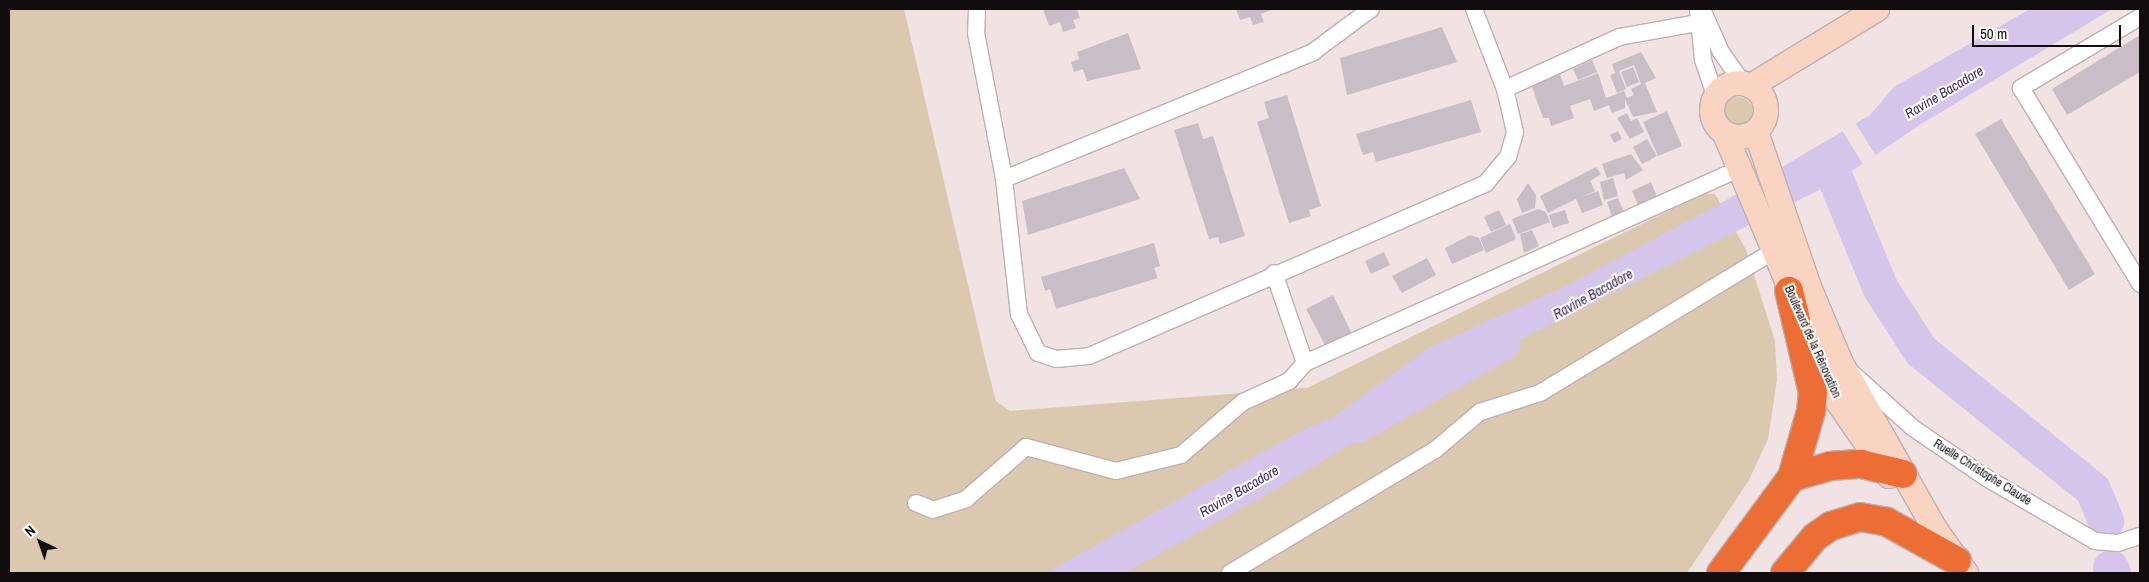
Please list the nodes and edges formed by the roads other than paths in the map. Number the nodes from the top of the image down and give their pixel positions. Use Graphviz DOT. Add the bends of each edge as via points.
graph roads {
  1 [pos="977,9"];
  2 [pos="1372,9"];
  3 [pos="1474,9"];
  4 [pos="1877,9"];
  5 [pos="1699,13"];
  6 [pos="2140,17"];
  7 [pos="1782,66"];
  8 [pos="1747,85"];
  9 [pos="1505,89"];
  10 [pos="1716,97"];
  11 [pos="1766,107"];
  12 [pos="1757,138"];
  13 [pos="1731,152"];
  14 [pos="1004,179"];
  15 [pos="1768,241"];
  16 [pos="1274,273"];
  17 [pos="2140,284"];
  18 [pos="1789,291"];
  19 [pos="1306,363"];
  20 [pos="1841,363"];
  21 [pos="1891,470"];
  22 [pos="1792,476"];
  23 [pos="916,503"];
  24 [pos="2140,536"];
  25 [pos="1962,567"];
  26 [pos="1230,573"];
  27 [pos="1721,573"];
  28 [pos="1785,573"];
  1 -- 14 [label="street" via="976,33"];
  2 -- 14 [label="street" via="1313,52"];
  3 -- 9 [label="street"];
  4 -- 7 [label="main road"];
  5 -- 8 [label="street" via="1721,52"];
  5 -- 9 [label="street" via="1619,37"];
  5 -- 10 [label="street"];
  6 -- 17 [label="street" via="2021,88"];
  7 -- 8 [label="main road"];
  7 -- 11 [label="main road"];
  8 -- 10 [label="main road" via="1730,85"];
  8 -- 11 [label="main road"];
  9 -- 16 [label="street" via="1515,132 1508,157 1486,184"];
  10 -- 13 [label="main road, Boulevard de la Rénovation" via="1712,115"];
  11 -- 12 [label="main road"];
  12 -- 13 [label="main road" via="1741,138"];
  12 -- 20 [label="main road, Boulevard de la Rénovation"];
  13 -- 15 [label="main road, Boulevard de la Rénovation"];
  13 -- 19 [label="street"];
  14 -- 16 [label="street" via="1019,314 1038,353 1089,356"];
  15 -- 18 [label="main road, Boulevard de la Rénovation"];
  15 -- 26 [label="street" via="1540,393 1480,412 1435,450"];
  16 -- 19 [label="street" via="1302,342"];
  18 -- 21 [label="main road, Boulevard de la Rénovation" via="1838,402"];
  18 -- 22 [label="highway" via="1813,393"];
  19 -- 23 [label="street" via="1289,381 1243,402 1174,459 1116,472 1026,447 966,499 933,510"];
  20 -- 21 [label="main road, Boulevard de la Rénovation"];
  20 -- 24 [label="street, Ruelle Christophe Claude" via="1913,428 1985,477 2095,541 2118,543"];
  21 -- 22 [label="highway" via="1830,466"];
  21 -- 25 [label="main road, Boulevard de la Rénovation"];
  22 -- 27 [label="highway"];
  25 -- 28 [label="highway" via="1887,522 1860,517 1831,526 1815,538"];
}
